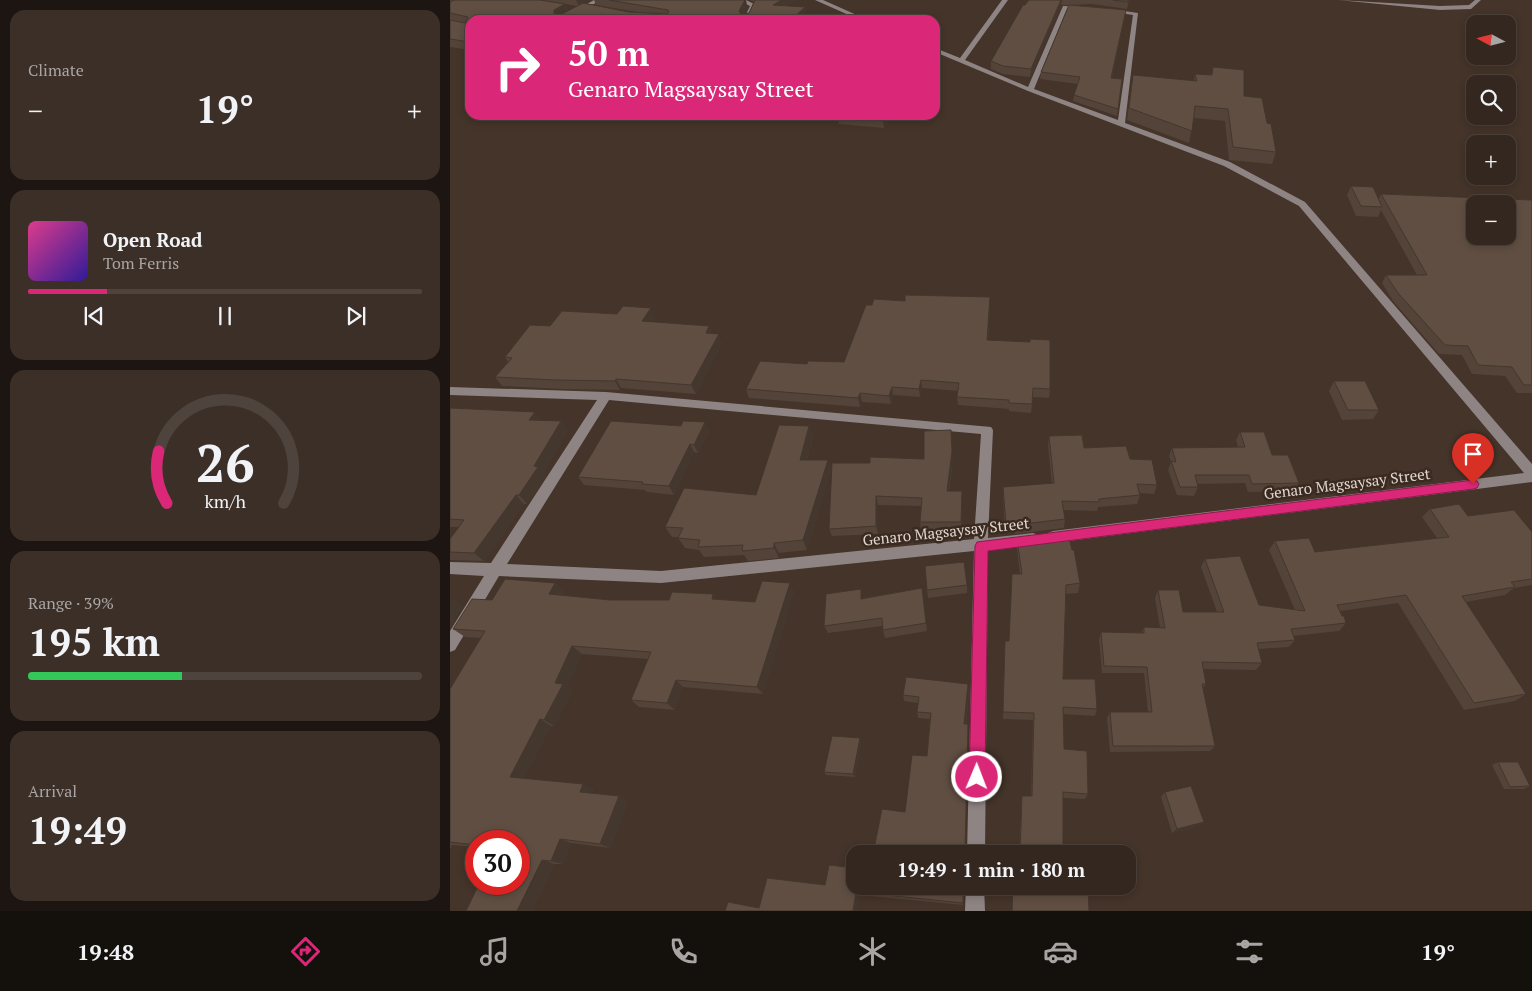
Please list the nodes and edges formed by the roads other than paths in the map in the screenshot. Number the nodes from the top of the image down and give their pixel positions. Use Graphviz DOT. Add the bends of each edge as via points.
graph roads {
  1 [pos="598,0"];
  2 [pos="741,0"];
  3 [pos="818,0"];
  4 [pos="1005,0"];
  5 [pos="1341,0"];
  6 [pos="1478,0"];
  7 [pos="571,8"];
  8 [pos="583,8"];
  9 [pos="1092,8"];
  10 [pos="595,9"];
  11 [pos="1101,10"];
  12 [pos="570,15"];
  13 [pos="748,15"];
  14 [pos="852,15"];
  15 [pos="940,52"];
  16 [pos="961,62"];
  17 [pos="1030,90"];
  18 [pos="1121,125"];
  19 [pos="450,391"];
  20 [pos="606,396"];
  21 [pos="1532,473"];
  22 [pos="1532,477"];
  23 [pos="981,546"];
  24 [pos="450,568"];
  25 [pos="495,570"];
  26 [pos="450,645"];
  27 [pos="976,845"];
  28 [pos="975,895"];
  29 [pos="975,911"];
  1 -- 8 [label="street"];
  2 -- 13 [label="street" via="753,5"];
  3 -- 14 [label="street"];
  4 -- 16 [label="street"];
  5 -- 6 [label="street" via="1440,8 1471,7"];
  7 -- 8 [label="street"];
  8 -- 10 [label="street"];
  8 -- 12 [label="street"];
  9 -- 17 [label="street" via="1065,7"];
  11 -- 18 [label="street" via="1136,14"];
  15 -- 16 [label="street"];
  16 -- 17 [label="street"];
  17 -- 18 [label="street"];
  18 -- 21 [label="street" via="1227,164 1302,204"];
  19 -- 20 [label="street"];
  20 -- 23 [label="street" via="987,430"];
  20 -- 25 [label="street"];
  22 -- 23 [label="street, Genaro Magsaysay Street"];
  23 -- 25 [label="street, Genaro Magsaysay Street" via="661,577"];
  23 -- 27 [label="street"];
  24 -- 25 [label="street, Genaro Magsaysay Street"];
  25 -- 26 [label="street"];
  28 -- 29 [label="street"];
}
